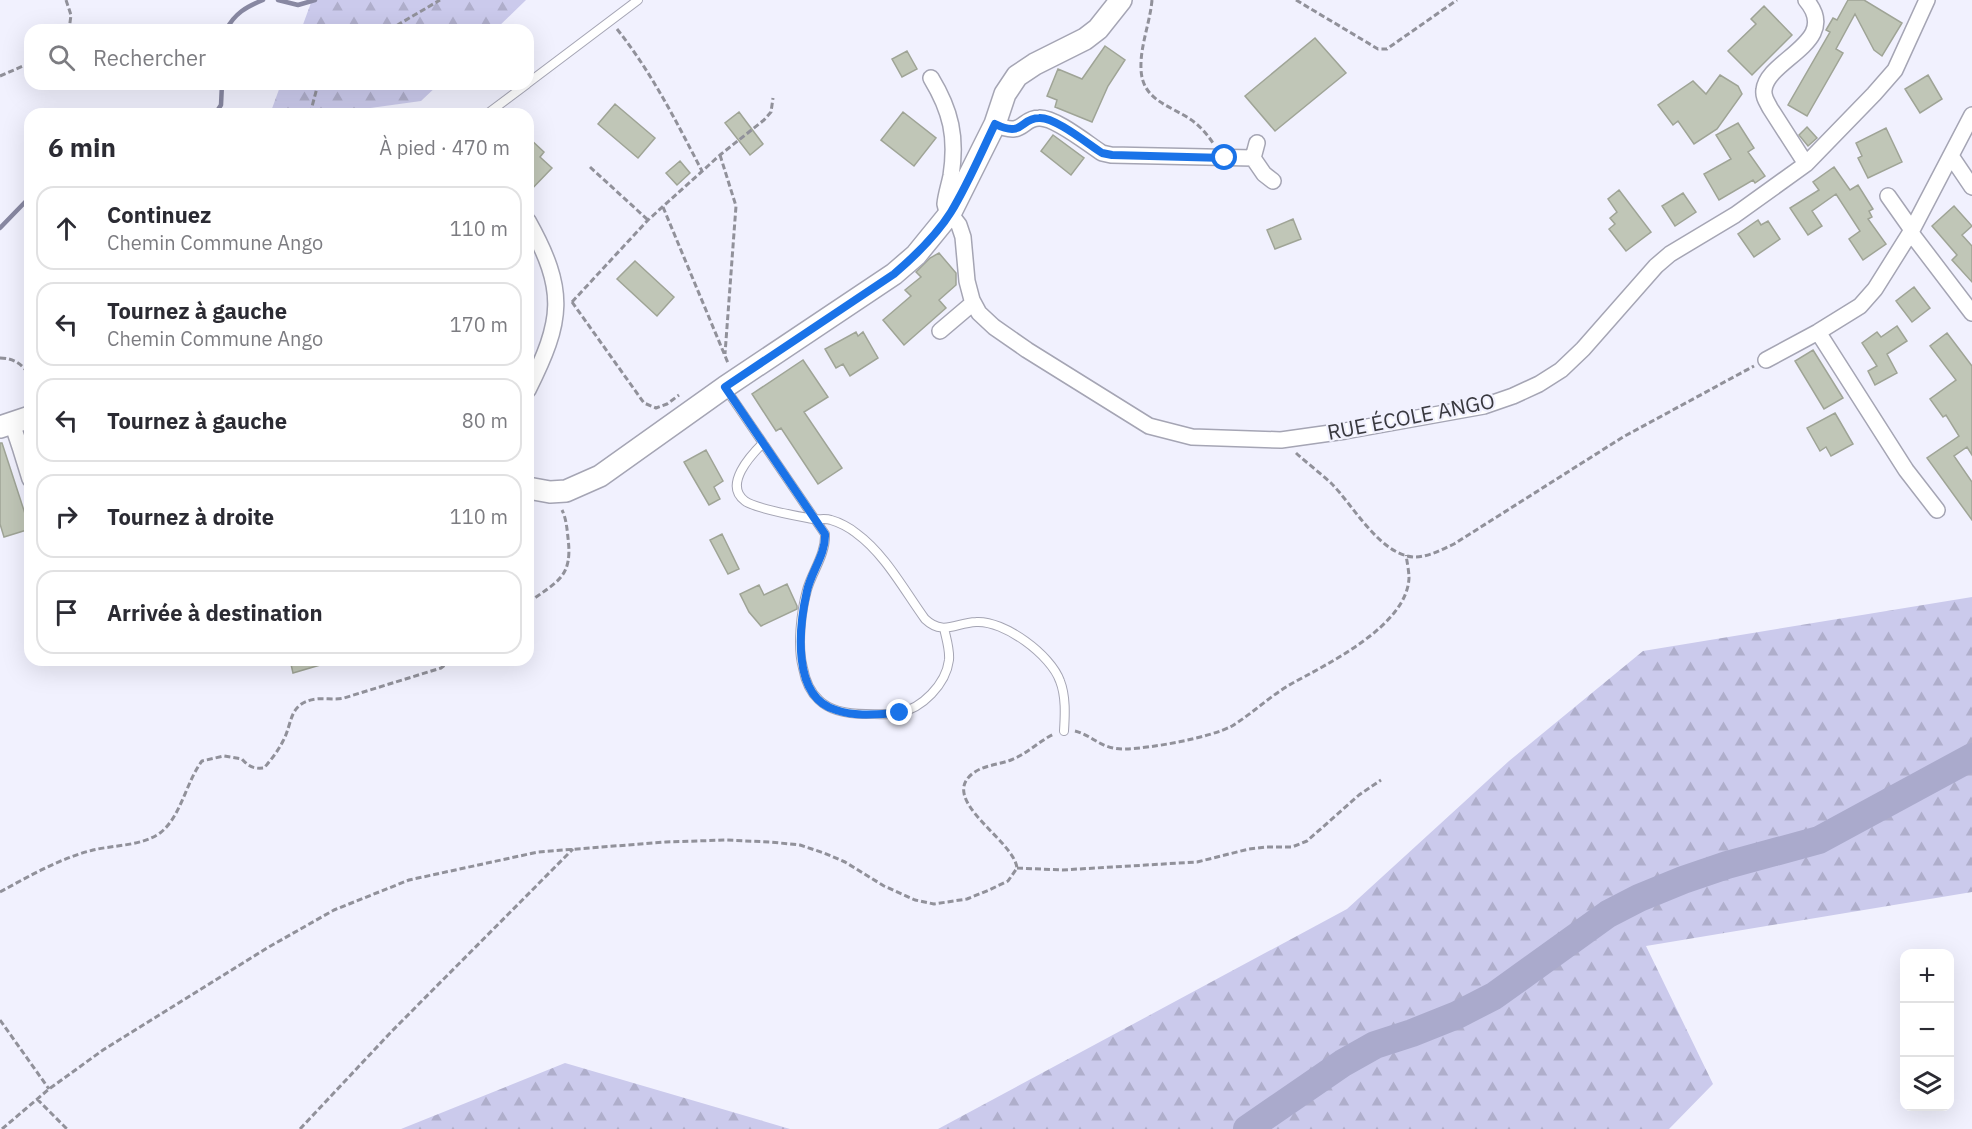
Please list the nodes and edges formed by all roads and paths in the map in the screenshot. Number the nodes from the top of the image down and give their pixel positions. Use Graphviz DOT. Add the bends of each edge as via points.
graph roads {
  1 [pos="66,0"];
  2 [pos="441,0"];
  3 [pos="638,0"];
  4 [pos="1121,0"];
  5 [pos="1152,0"];
  6 [pos="1296,0"];
  7 [pos="1457,0"];
  8 [pos="1806,0"];
  9 [pos="1927,0"];
  10 [pos="610,21"];
  11 [pos="70,24"];
  12 [pos="400,24"];
  13 [pos="24,66"];
  14 [pos="0,76"];
  15 [pos="534,78"];
  16 [pos="931,78"];
  17 [pos="316,90"];
  18 [pos="518,90"];
  19 [pos="773,98"];
  20 [pos="312,108"];
  21 [pos="495,108"];
  22 [pos="1972,115"];
  23 [pos="995,124"];
  24 [pos="1257,143"];
  25 [pos="720,154"];
  26 [pos="1951,156"];
  27 [pos="1225,158"];
  28 [pos="1252,158"];
  29 [pos="1806,164"];
  30 [pos="590,167"];
  31 [pos="702,171"];
  32 [pos="1273,181"];
  33 [pos="1972,187"];
  34 [pos="1888,196"];
  35 [pos="663,207"];
  36 [pos="951,212"];
  37 [pos="648,220"];
  38 [pos="1912,232"];
  39 [pos="534,233"];
  40 [pos="572,302"];
  41 [pos="973,303"];
  42 [pos="1972,313"];
  43 [pos="556,322"];
  44 [pos="940,331"];
  45 [pos="1818,332"];
  46 [pos="725,354"];
  47 [pos="0,358"];
  48 [pos="1766,360"];
  49 [pos="24,369"];
  50 [pos="534,378"];
  51 [pos="722,378"];
  52 [pos="684,392"];
  53 [pos="14,422"];
  54 [pos="1281,440"];
  55 [pos="763,443"];
  56 [pos="24,446"];
  57 [pos="534,489"];
  58 [pos="550,492"];
  59 [pos="1937,510"];
  60 [pos="816,519"];
  61 [pos="1406,555"];
  62 [pos="534,598"];
  63 [pos="944,628"];
  64 [pos="444,666"];
  65 [pos="1064,731"];
  66 [pos="1381,780"];
  67 [pos="573,849"];
  68 [pos="1017,868"];
  69 [pos="0,892"];
  70 [pos="0,1020"];
  71 [pos="49,1089"];
  72 [pos="37,1099"];
  73 [pos="2,1129"];
  74 [pos="68,1129"];
  75 [pos="300,1129"];
  1 -- 11 [label="path"];
  2 -- 12 [label="path"];
  3 -- 10 [label="lane"];
  4 -- 23 [label="street" via="1098,30 1017,76 1005,94"];
  5 -- 27 [label="path" via="1142,53 1143,86 1149,94 1192,120"];
  6 -- 7 [label="path" via="1378,49 1396,43"];
  8 -- 29 [label="street" via="1814,12 1810,39 1770,77 1764,98"];
  9 -- 29 [label="street, RUE ÉCOLE ANGO" via="1894,70"];
  10 -- 15 [label="lane"];
  10 -- 31 [label="path" via="660,90"];
  13 -- 14 [label="path"];
  16 -- 36 [label="street, RUE ÉCOLE ANGO" via="951,122 951,175 945,204"];
  17 -- 20 [label="path"];
  18 -- 21 [label="lane"];
  19 -- 25 [label="path" via="771,112 764,120"];
  22 -- 26 [label="street"];
  23 -- 27 [label="street" via="1012,129 1033,119 1046,118 1102,153 1112,155"];
  23 -- 36 [label="street"];
  24 -- 28 [label="street"];
  25 -- 31 [label="path"];
  25 -- 46 [label="path" via="736,206"];
  26 -- 33 [label="street"];
  26 -- 38 [label="street"];
  27 -- 28 [label="street"];
  28 -- 32 [label="street"];
  29 -- 54 [label="street, RUE ÉCOLE ANGO" via="1735,215 1670,254 1583,349 1539,384 1484,406"];
  30 -- 37 [label="path"];
  31 -- 35 [label="path"];
  34 -- 38 [label="street"];
  35 -- 37 [label="path"];
  35 -- 46 [label="path"];
  36 -- 41 [label="street, RUE ÉCOLE ANGO" via="963,237"];
  36 -- 51 [label="street" via="916,255 894,274"];
  37 -- 40 [label="path"];
  38 -- 42 [label="street"];
  38 -- 45 [label="street" via="1860,306"];
  39 -- 43 [label="street" via="556,288"];
  40 -- 43 [label="path"];
  40 -- 52 [label="path" via="644,402 656,408"];
  41 -- 44 [label="street"];
  41 -- 54 [label="street, RUE ÉCOLE ANGO" via="994,327 1149,426 1191,437"];
  43 -- 50 [label="street"];
  45 -- 48 [label="street"];
  45 -- 59 [label="street" via="1906,470"];
  46 -- 51 [label="path" via="728,363"];
  47 -- 49 [label="path" via="20,363"];
  48 -- 61 [label="path" via="1623,437 1454,544 1424,556"];
  51 -- 55 [label="lane"];
  51 -- 58 [label="street" via="600,476 566,491"];
  53 -- 56 [label="street"];
  54 -- 61 [label="path" via="1332,484 1379,538"];
  55 -- 60 [label="lane"];
  55 -- 60 [label="lane" via="739,473 738,490 745,501"];
  57 -- 58 [label="street"];
  58 -- 62 [label="path" via="564,513 569,562 560,577"];
  60 -- 63 [label="lane" via="831,520 855,532 880,555 925,620 933,627"];
  60 -- 63 [label="lane" via="825,534 825,544 807,590 799,644 802,667 819,700 834,710 857,714 900,713 920,704 945,676 949,660"];
  61 -- 65 [label="path" via="1409,579 1404,595 1383,624 1346,653 1274,693 1231,726 1206,736 1124,750 1102,746 1079,732"];
  63 -- 65 [label="lane" via="978,621 995,625 1011,631 1034,650 1051,665 1060,680"];
  64 -- 69 [label="path" via="344,699 304,703 294,710 285,739 264,768 255,769 242,759 224,756 202,761 178,809 160,833 73,857"];
  65 -- 68 [label="path" via="1012,760 979,769 966,780 963,789 967,805 1013,856"];
  66 -- 68 [label="path" via="1307,841 1292,847 1249,849 1197,862 1062,870"];
  67 -- 68 [label="path" via="726,840 800,845 845,862 915,900 934,904 967,899 989,890 1008,881"];
  67 -- 71 [label="path" via="538,852 409,880 334,909 103,1050"];
  67 -- 75 [label="path"];
  70 -- 71 [label="path"];
  71 -- 72 [label="path"];
  72 -- 73 [label="path"];
  72 -- 74 [label="path"];
}
